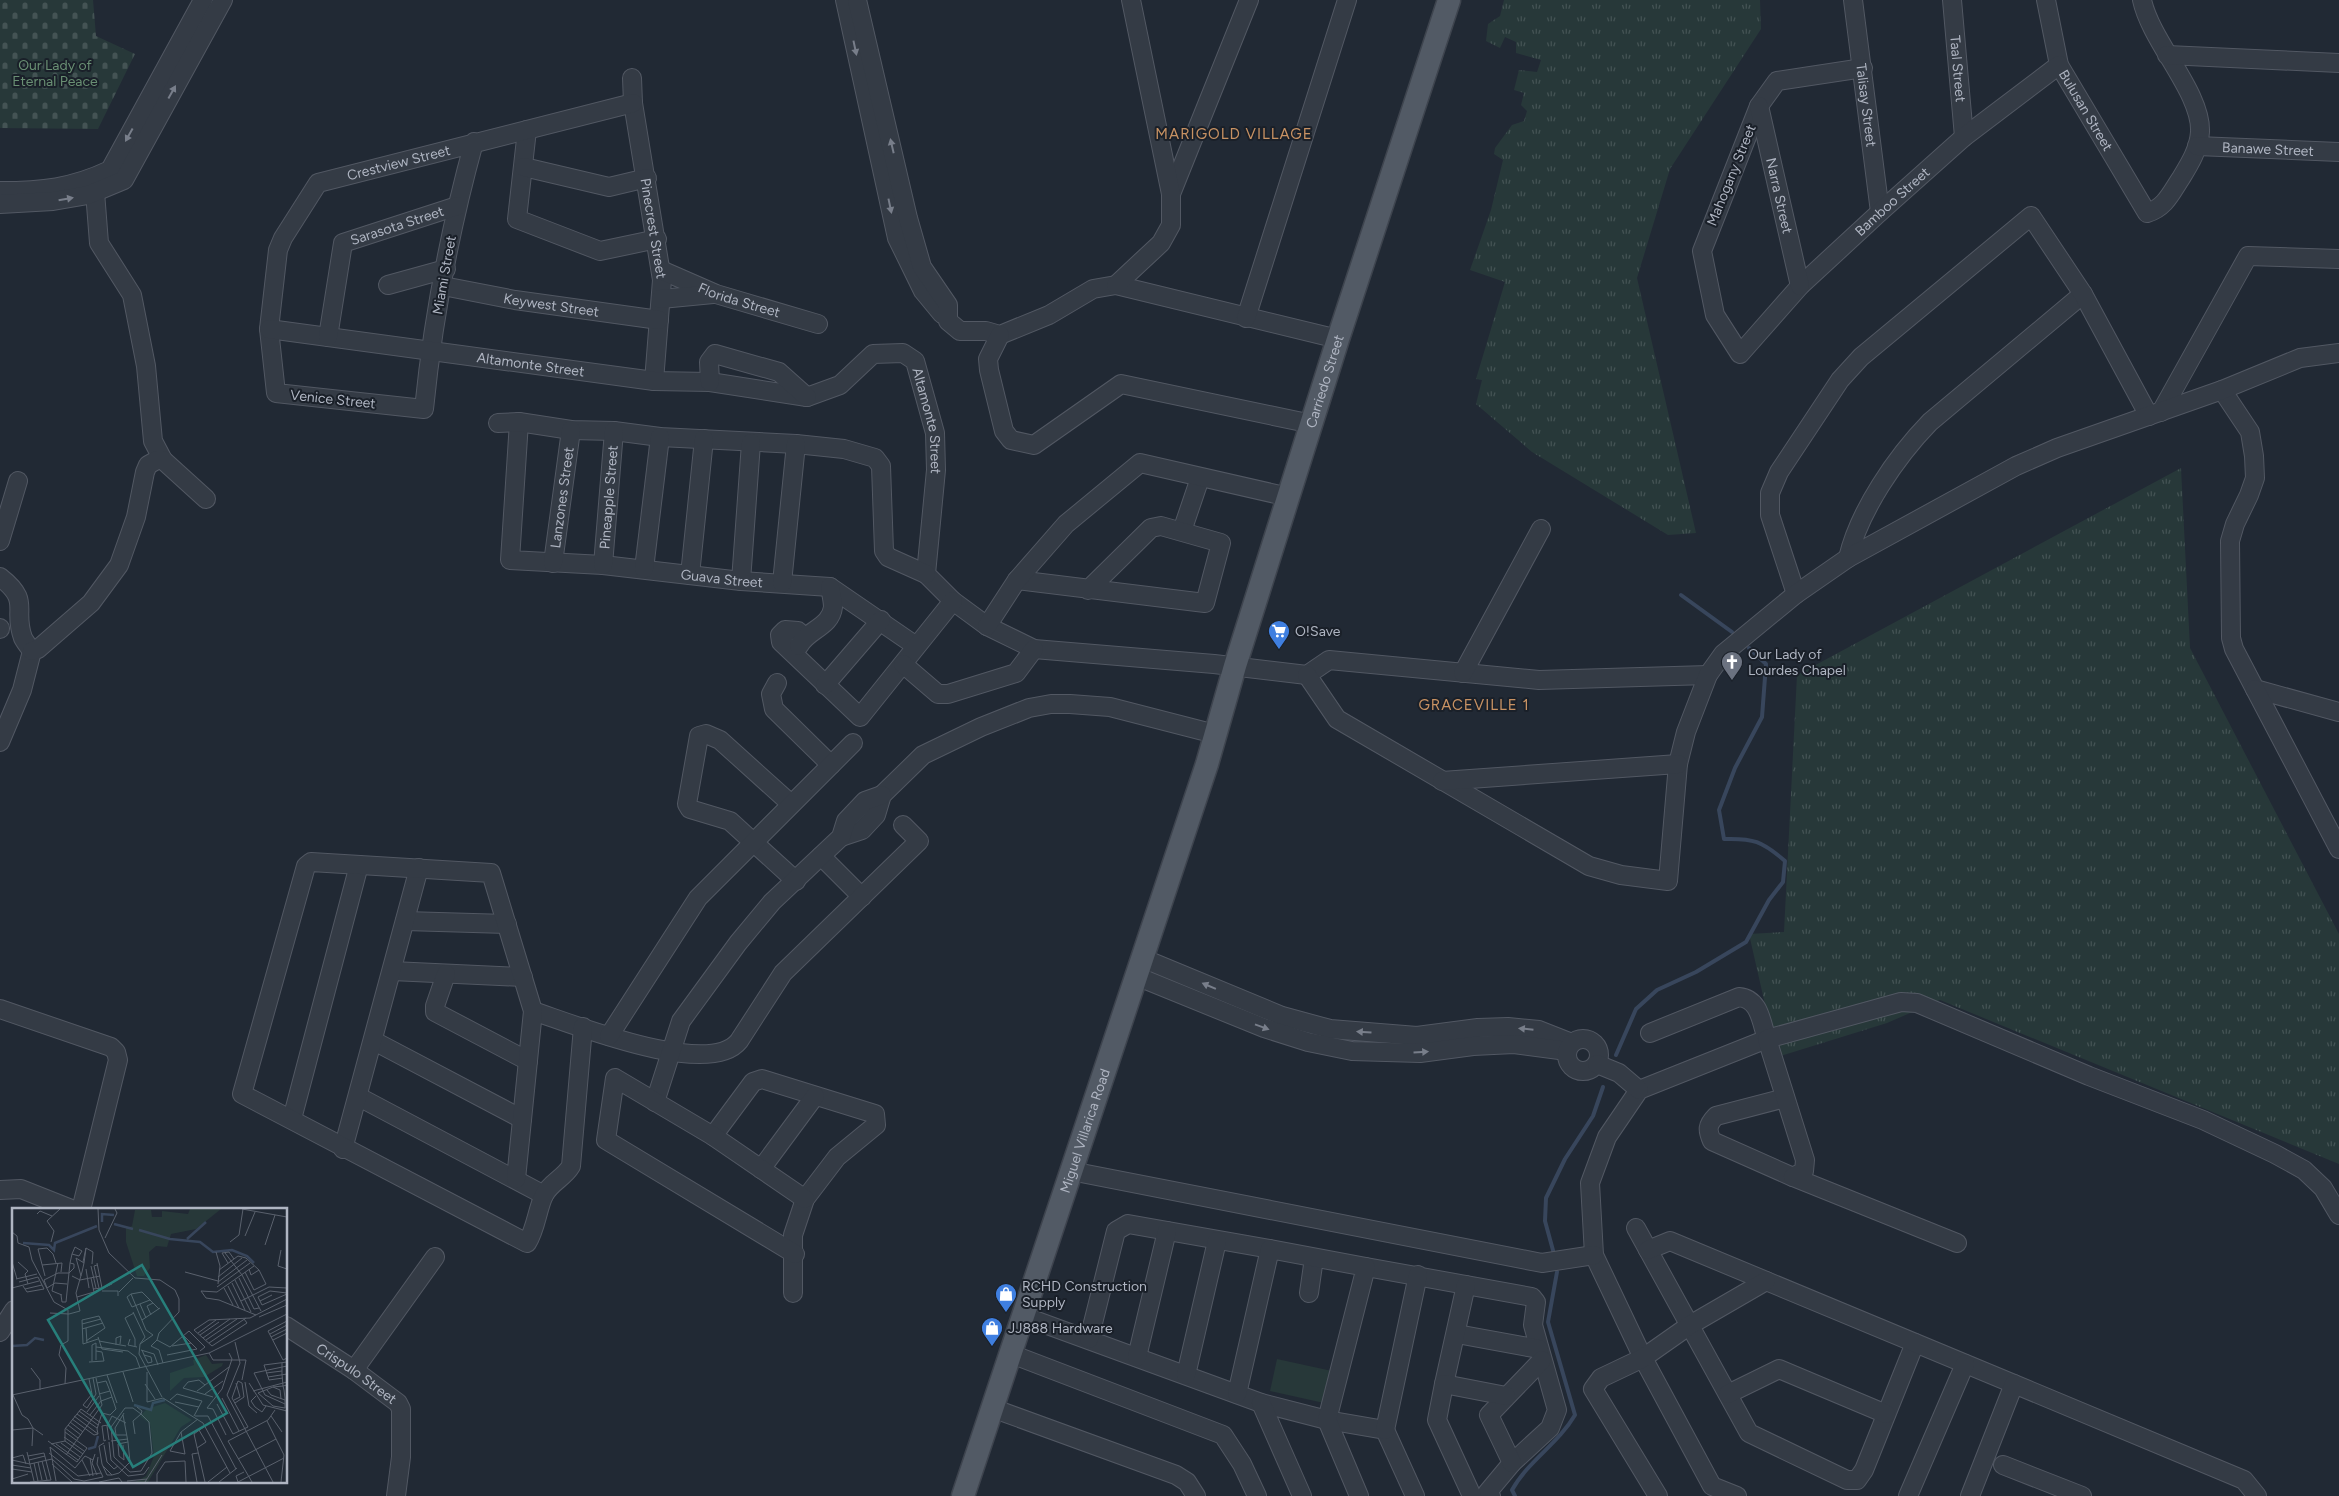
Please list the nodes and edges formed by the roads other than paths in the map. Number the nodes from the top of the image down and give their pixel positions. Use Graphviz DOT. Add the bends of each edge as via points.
graph roads {
  1 [pos="203,0"];
  2 [pos="223,0"];
  3 [pos="845,0"];
  4 [pos="857,0"];
  5 [pos="1132,0"];
  6 [pos="1249,0"];
  7 [pos="1347,0"];
  8 [pos="1448,0"];
  9 [pos="1853,0"];
  10 [pos="1952,0"];
  11 [pos="2046,0"];
  12 [pos="2142,0"];
  13 [pos="2167,55"];
  14 [pos="2339,63"];
  15 [pos="2059,65"];
  16 [pos="1863,68"];
  17 [pos="632,78"];
  18 [pos="633,103"];
  19 [pos="1759,106"];
  20 [pos="527,130"];
  21 [pos="1964,137"];
  22 [pos="474,142"];
  23 [pos="2197,146"];
  24 [pos="2339,152"];
  25 [pos="524,167"];
  26 [pos="647,178"];
  27 [pos="0,191"];
  28 [pos="95,192"];
  29 [pos="1171,194"];
  30 [pos="0,204"];
  31 [pos="457,206"];
  32 [pos="1880,212"];
  33 [pos="657,239"];
  34 [pos="2339,259"];
  35 [pos="446,269"];
  36 [pos="662,270"];
  37 [pos="388,285"];
  38 [pos="443,286"];
  39 [pos="1116,286"];
  40 [pos="1800,286"];
  41 [pos="716,294"];
  42 [pos="2083,294"];
  43 [pos="661,299"];
  44 [pos="948,313"];
  45 [pos="1246,318"];
  46 [pos="659,320"];
  47 [pos="818,324"];
  48 [pos="269,329"];
  49 [pos="1000,335"];
  50 [pos="328,337"];
  51 [pos="1338,339"];
  52 [pos="430,352"];
  53 [pos="2339,353"];
  54 [pos="1740,354"];
  55 [pos="654,381"];
  56 [pos="710,382"];
  57 [pos="2222,390"];
  58 [pos="807,397"];
  59 [pos="424,409"];
  60 [pos="2155,414"];
  61 [pos="519,422"];
  62 [pos="498,423"];
  63 [pos="1312,424"];
  64 [pos="571,430"];
  65 [pos="614,431"];
  66 [pos="660,437"];
  67 [pos="704,439"];
  68 [pos="751,443"];
  69 [pos="796,444"];
  70 [pos="163,460"];
  71 [pos="1200,478"];
  72 [pos="18,481"];
  73 [pos="1289,497"];
  74 [pos="206,499"];
  75 [pos="1541,529"];
  76 [pos="1182,531"];
  77 [pos="0,541"];
  78 [pos="1848,558"];
  79 [pos="553,563"];
  80 [pos="603,565"];
  81 [pos="644,569"];
  82 [pos="926,574"];
  83 [pos="690,575"];
  84 [pos="0,577"];
  85 [pos="1018,580"];
  86 [pos="741,581"];
  87 [pos="782,584"];
  88 [pos="830,587"];
  89 [pos="1088,590"];
  90 [pos="1796,594"];
  91 [pos="953,601"];
  92 [pos="881,620"];
  93 [pos="987,626"];
  94 [pos="916,646"];
  95 [pos="1034,649"];
  96 [pos="32,651"];
  97 [pos="903,664"];
  98 [pos="1235,666"];
  99 [pos="1463,673"];
  100 [pos="1307,675"];
  101 [pos="1708,676"];
  102 [pos="777,683"];
  103 [pos="825,685"];
  104 [pos="2255,689"];
  105 [pos="2339,712"];
  106 [pos="1215,734"];
  107 [pos="0,742"];
  108 [pos="853,743"];
  109 [pos="1207,764"];
  110 [pos="1678,764"];
  111 [pos="830,765"];
  112 [pos="1442,781"];
  113 [pos="791,804"];
  114 [pos="903,825"];
  115 [pos="2334,825"];
  116 [pos="754,840"];
  117 [pos="2339,849"];
  118 [pos="821,856"];
  119 [pos="359,865"];
  120 [pos="419,868"];
  121 [pos="796,881"];
  122 [pos="862,897"];
  123 [pos="406,921"];
  124 [pos="507,924"];
  125 [pos="1139,967"];
  126 [pos="392,971"];
  127 [pos="446,974"];
  128 [pos="523,977"];
  129 [pos="0,1009"];
  130 [pos="533,1011"];
  131 [pos="583,1027"];
  132 [pos="1650,1033"];
  133 [pos="609,1036"];
  134 [pos="1767,1039"];
  135 [pos="374,1041"];
  136 [pos="672,1053"];
  137 [pos="528,1061"];
  138 [pos="1639,1090"];
  139 [pos="815,1096"];
  140 [pos="359,1097"];
  141 [pos="1785,1098"];
  142 [pos="655,1102"];
  143 [pos="292,1119"];
  144 [pos="522,1119"];
  145 [pos="712,1136"];
  146 [pos="343,1148"];
  147 [pos="761,1169"];
  148 [pos="1071,1172"];
  149 [pos="1793,1177"];
  150 [pos="516,1179"];
  151 [pos="0,1190"];
  152 [pos="544,1195"];
  153 [pos="805,1198"];
  154 [pos="69,1208"];
  155 [pos="81,1208"];
  156 [pos="2339,1215"];
  157 [pos="1636,1228"];
  158 [pos="1168,1231"];
  159 [pos="1217,1241"];
  160 [pos="1957,1243"];
  161 [pos="1270,1249"];
  162 [pos="1648,1250"];
  163 [pos="795,1254"];
  164 [pos="1594,1254"];
  165 [pos="435,1257"];
  166 [pos="1314,1258"];
  167 [pos="1366,1267"];
  168 [pos="1418,1275"];
  169 [pos="1766,1281"];
  170 [pos="1466,1285"];
  171 [pos="793,1293"];
  172 [pos="1309,1293"];
  173 [pos="12,1313"];
  174 [pos="1023,1316"];
  175 [pos="1690,1325"];
  176 [pos="288,1327"];
  177 [pos="0,1332"];
  178 [pos="1456,1334"];
  179 [pos="1089,1339"];
  180 [pos="1915,1343"];
  181 [pos="1011,1354"];
  182 [pos="1540,1354"];
  183 [pos="1137,1357"];
  184 [pos="1643,1358"];
  185 [pos="1965,1364"];
  186 [pos="354,1370"];
  187 [pos="1186,1376"];
  188 [pos="1444,1384"];
  189 [pos="2014,1384"];
  190 [pos="1237,1394"];
  191 [pos="1728,1394"];
  192 [pos="1506,1396"];
  193 [pos="1261,1403"];
  194 [pos="992,1408"];
  195 [pos="1886,1414"];
  196 [pos="1327,1420"];
  197 [pos="1385,1430"];
  198 [pos="1512,1463"];
  199 [pos="2003,1465"];
  200 [pos="1484,1495"];
  201 [pos="396,1496"];
  202 [pos="963,1496"];
  203 [pos="1196,1496"];
  204 [pos="1257,1496"];
  205 [pos="1302,1496"];
  206 [pos="1359,1496"];
  207 [pos="1415,1496"];
  208 [pos="1658,1496"];
  209 [pos="1737,1496"];
  210 [pos="1908,1496"];
  211 [pos="1970,1496"];
  212 [pos="2082,1496"];
  213 [pos="2257,1496"];
  1 -- 27 [label="street, one-way" via="110,170 83,182 33,191"];
  28 -- 2 [label="street, one-way" via="124,180"];
  3 -- 44 [label="street, one-way" via="897,238 923,291"];
  44 -- 4 [label="street, one-way" via="922,267"];
  5 -- 29 [label="street"];
  6 -- 29 [label="street"];
  7 -- 45 [label="street"];
  8 -- 51 [label="main road, Carriedo Street"];
  9 -- 16 [label="street, Talisay Street"];
  10 -- 21 [label="street, Taal Street"];
  11 -- 15 [label="street, Bulusan Street"];
  12 -- 13 [label="street" via="2154,33"];
  13 -- 14 [label="street"];
  13 -- 23 [label="street" via="2193,102 2200,133"];
  15 -- 21 [label="street, Bamboo Street"];
  15 -- 23 [label="street, Bulusan Street" via="2148,212 2158,210 2165,203"];
  16 -- 19 [label="street, Mahogany Street" via="1777,81"];
  16 -- 32 [label="street, Talisay Street"];
  17 -- 18 [label="street, Pinecrest Street"];
  18 -- 20 [label="street, Crestview Street"];
  18 -- 26 [label="street, Pinecrest Street"];
  19 -- 40 [label="street, Narra Street"];
  19 -- 54 [label="street, Mahogany Street" via="1702,251 1715,315"];
  20 -- 22 [label="street, Crestview Street"];
  20 -- 25 [label="street"];
  21 -- 32 [label="street, Bamboo Street"];
  22 -- 31 [label="street, Miami Street"];
  22 -- 48 [label="street, Crestview Street" via="318,183 278,250"];
  23 -- 24 [label="street, Banawe Street"];
  25 -- 26 [label="street" via="609,187"];
  25 -- 33 [label="street" via="517,219 600,251"];
  26 -- 33 [label="street, Pinecrest Street"];
  30 -- 28 [label="street, one-way" via="53,201"];
  28 -- 70 [label="street" via="99,243 132,295 146,366 153,442"];
  29 -- 39 [label="street" via="1171,225 1161,243"];
  31 -- 35 [label="street, Miami Street"];
  31 -- 50 [label="street, Sarasota Street" via="343,243"];
  32 -- 40 [label="street, Bamboo Street"];
  33 -- 36 [label="street, Pinecrest Street"];
  34 -- 60 [label="street" via="2248,256"];
  35 -- 37 [label="street"];
  35 -- 38 [label="street, Miami Street"];
  36 -- 41 [label="street, Florida Street"];
  36 -- 43 [label="street, Pinecrest Street"];
  38 -- 46 [label="street, Keywest Street" via="515,300"];
  38 -- 52 [label="street, Miami Street"];
  39 -- 45 [label="street"];
  39 -- 49 [label="street" via="1093,289 1049,315"];
  40 -- 54 [label="street, Bamboo Street"];
  41 -- 43 [label="street"];
  41 -- 47 [label="street, Florida Street"];
  42 -- 60 [label="street"];
  42 -- 78 [label="street" via="1915,438 1862,517"];
  42 -- 90 [label="street" via="2031,216 1861,357 1835,387 1779,472 1770,493 1770,515"];
  43 -- 46 [label="street, Pinecrest Street"];
  44 -- 49 [label="street" via="960,331 986,331"];
  45 -- 51 [label="street"];
  46 -- 55 [label="street, Pinecrest Street"];
  48 -- 50 [label="street, Altamonte Street"];
  48 -- 59 [label="street, Venice Street" via="276,393"];
  49 -- 63 [label="street" via="988,359 988,370 1004,431 1011,440 1021,444 1034,445 1121,384"];
  50 -- 52 [label="street, Altamonte Street"];
  51 -- 63 [label="main road, Carriedo Street"];
  52 -- 55 [label="street, Altamonte Street"];
  52 -- 59 [label="street, Miami Street"];
  53 -- 57 [label="street" via="2300,358"];
  55 -- 56 [label="street, Altamonte Street"];
  56 -- 58 [label="street, Altamonte Street"];
  56 -- 58 [label="street" via="709,362 716,354 779,372"];
  57 -- 60 [label="street"];
  57 -- 104 [label="street" via="2250,432 2254,456 2255,478 2230,541 2231,638"];
  58 -- 82 [label="street, Altamonte Street" via="840,385 873,354 904,353 914,361 935,432 936,470"];
  60 -- 78 [label="street" via="2016,466"];
  61 -- 62 [label="street"];
  61 -- 64 [label="street"];
  61 -- 79 [label="street, Guava Street" via="510,560"];
  63 -- 73 [label="main road, Carriedo Street"];
  64 -- 65 [label="street"];
  64 -- 79 [label="street, Lanzones Street"];
  65 -- 66 [label="street"];
  65 -- 80 [label="street, Pineapple Street"];
  66 -- 67 [label="street"];
  66 -- 81 [label="street"];
  67 -- 68 [label="street"];
  67 -- 83 [label="street"];
  68 -- 69 [label="street"];
  68 -- 86 [label="street"];
  69 -- 82 [label="street" via="844,449 875,458 879,462 884,550 888,557"];
  69 -- 87 [label="street"];
  70 -- 74 [label="street"];
  70 -- 96 [label="street" via="148,465 145,472 136,517 119,566 91,602"];
  71 -- 73 [label="street"];
  71 -- 76 [label="street"];
  71 -- 85 [label="street" via="1140,463 1066,524"];
  72 -- 77 [label="street"];
  73 -- 98 [label="main road, Carriedo Street"];
  75 -- 99 [label="street"];
  76 -- 89 [label="street" via="1161,526 1151,528"];
  76 -- 89 [label="street" via="1221,543 1205,603"];
  78 -- 90 [label="street"];
  79 -- 80 [label="street, Guava Street"];
  80 -- 81 [label="street, Guava Street"];
  81 -- 83 [label="street, Guava Street"];
  82 -- 91 [label="street"];
  83 -- 86 [label="street, Guava Street"];
  84 -- 96 [label="street" via="18,596 23,638"];
  85 -- 89 [label="street"];
  85 -- 93 [label="street"];
  86 -- 87 [label="street, Guava Street"];
  87 -- 88 [label="street, Guava Street"];
  88 -- 92 [label="street, Guava Street"];
  88 -- 103 [label="street" via="833,607 822,626 804,637 798,631 784,630 780,635 781,642"];
  90 -- 101 [label="street" via="1723,654"];
  91 -- 93 [label="street"];
  91 -- 94 [label="street"];
  92 -- 94 [label="street, Guava Street"];
  92 -- 103 [label="street"];
  93 -- 95 [label="street"];
  94 -- 97 [label="street"];
  95 -- 97 [label="street" via="1016,673 948,694 938,694"];
  95 -- 98 [label="street"];
  96 -- 107 [label="street" via="22,690"];
  97 -- 103 [label="street" via="860,717"];
  98 -- 100 [label="street"];
  98 -- 106 [label="main road, Carriedo Street"];
  99 -- 100 [label="street" via="1329,660"];
  99 -- 101 [label="street" via="1539,680"];
  100 -- 112 [label="street" via="1337,720"];
  101 -- 110 [label="street" via="1686,732"];
  102 -- 111 [label="street" via="771,694 774,709"];
  104 -- 105 [label="street"];
  104 -- 115 [label="street"];
  106 -- 109 [label="main road, Carriedo Street"];
  106 -- 118 [label="street" via="1110,707 1051,704 1029,708 923,755 882,795 876,815 862,830 841,837"];
  108 -- 111 [label="street"];
  109 -- 125 [label="main road, Miguel Villarica Road"];
  110 -- 112 [label="street"];
  110 -- 112 [label="street" via="1668,881 1621,875 1589,866"];
  111 -- 113 [label="street"];
  113 -- 116 [label="street"];
  113 -- 116 [label="street" via="720,740 701,734 687,804 690,809 730,820"];
  114 -- 122 [label="street" via="919,841"];
  115 -- 117 [label="street"];
  116 -- 121 [label="street"];
  116 -- 133 [label="street" via="698,898"];
  118 -- 121 [label="street"];
  118 -- 122 [label="street"];
  119 -- 120 [label="street"];
  119 -- 143 [label="street"];
  119 -- 143 [label="street" via="311,862 306,866 242,1094"];
  120 -- 123 [label="street"];
  120 -- 124 [label="street" via="491,873"];
  121 -- 136 [label="street" via="766,909 701,993 681,1021"];
  122 -- 136 [label="street" via="783,973 734,1047 711,1054"];
  123 -- 124 [label="street"];
  123 -- 126 [label="street"];
  124 -- 128 [label="street"];
  125 -- 138 [label="street" via="1330,1029 1417,1036 1508,1027 1539,1030 1569,1047 1582,1039 1591,1041 1599,1054 1596,1064 1619,1073"];
  125 -- 148 [label="main road, Miguel Villarica Road"];
  126 -- 127 [label="street"];
  126 -- 135 [label="street"];
  127 -- 128 [label="street"];
  127 -- 137 [label="street" via="434,1006 435,1012"];
  128 -- 130 [label="street"];
  129 -- 155 [label="street" via="111,1047 116,1052 118,1060"];
  130 -- 131 [label="street"];
  130 -- 137 [label="street"];
  131 -- 133 [label="street"];
  131 -- 152 [label="street" via="571,1166"];
  132 -- 134 [label="street" via="1739,997 1748,998 1756,1005"];
  133 -- 136 [label="street"];
  134 -- 138 [label="street"];
  134 -- 141 [label="street"];
  134 -- 156 [label="street" via="1901,1002 1917,1003 2203,1120 2268,1150 2304,1170 2323,1188"];
  135 -- 140 [label="street"];
  135 -- 144 [label="street"];
  136 -- 142 [label="street"];
  137 -- 144 [label="street"];
  138 -- 164 [label="street" via="1606,1137 1590,1183"];
  139 -- 145 [label="street" via="762,1079 753,1082"];
  139 -- 147 [label="street"];
  139 -- 153 [label="street" via="875,1114 876,1125 837,1157"];
  140 -- 146 [label="street"];
  140 -- 150 [label="street"];
  141 -- 149 [label="street" via="1805,1160 1804,1171"];
  141 -- 149 [label="street" via="1716,1116 1708,1132 1712,1141"];
  142 -- 145 [label="street"];
  142 -- 163 [label="street" via="615,1078 606,1140"];
  143 -- 146 [label="street"];
  144 -- 150 [label="street"];
  145 -- 147 [label="street"];
  146 -- 152 [label="street" via="525,1243"];
  147 -- 153 [label="street"];
  148 -- 164 [label="street" via="1542,1263"];
  148 -- 174 [label="main road, Miguel Villarica Road"];
  149 -- 160 [label="street"];
  150 -- 152 [label="street"];
  151 -- 154 [label="street" via="21,1189"];
  153 -- 163 [label="street" via="793,1235"];
  157 -- 162 [label="street"];
  158 -- 159 [label="street"];
  158 -- 179 [label="street" via="1128,1224 1116,1231"];
  158 -- 183 [label="street"];
  159 -- 161 [label="street"];
  159 -- 187 [label="street"];
  161 -- 166 [label="street"];
  161 -- 190 [label="street"];
  162 -- 169 [label="street" via="1670,1241"];
  162 -- 175 [label="street"];
  163 -- 171 [label="street"];
  164 -- 184 [label="street"];
  165 -- 186 [label="street"];
  166 -- 167 [label="street"];
  166 -- 172 [label="street"];
  167 -- 168 [label="street"];
  167 -- 196 [label="street"];
  168 -- 170 [label="street"];
  168 -- 197 [label="street"];
  169 -- 175 [label="street"];
  169 -- 180 [label="street"];
  170 -- 178 [label="street"];
  170 -- 182 [label="street" via="1532,1297 1536,1302 1533,1325"];
  173 -- 177 [label="street"];
  174 -- 179 [label="street"];
  174 -- 181 [label="main road, Miguel Villarica Road"];
  175 -- 184 [label="street"];
  175 -- 191 [label="street"];
  176 -- 186 [label="street, Crispulo Street"];
  178 -- 182 [label="street"];
  178 -- 188 [label="street"];
  179 -- 183 [label="street"];
  180 -- 185 [label="street"];
  180 -- 195 [label="street"];
  181 -- 194 [label="main road, Miguel Villarica Road"];
  181 -- 204 [label="street" via="1223,1435"];
  182 -- 192 [label="street"];
  182 -- 198 [label="street" via="1557,1410 1550,1428"];
  183 -- 187 [label="street"];
  184 -- 208 [label="street" via="1601,1378 1593,1389"];
  184 -- 209 [label="street" via="1712,1486"];
  185 -- 189 [label="street"];
  185 -- 210 [label="street"];
  186 -- 201 [label="street, Crispulo Street" via="398,1403 401,1409 401,1457"];
  187 -- 190 [label="street"];
  188 -- 192 [label="street"];
  188 -- 200 [label="street" via="1437,1420"];
  189 -- 211 [label="street"];
  189 -- 213 [label="street" via="2244,1480"];
  190 -- 193 [label="street"];
  191 -- 195 [label="street" via="1778,1369"];
  191 -- 195 [label="street" via="1749,1433 1847,1480 1857,1480 1864,1470"];
  192 -- 198 [label="street" via="1489,1415"];
  193 -- 196 [label="street"];
  193 -- 205 [label="street"];
  194 -- 202 [label="main road, Miguel Villarica Road"];
  194 -- 203 [label="street" via="1176,1475 1187,1482"];
  196 -- 197 [label="street"];
  196 -- 206 [label="street"];
  197 -- 207 [label="street"];
  198 -- 200 [label="street"];
  199 -- 212 [label="street"];
}
